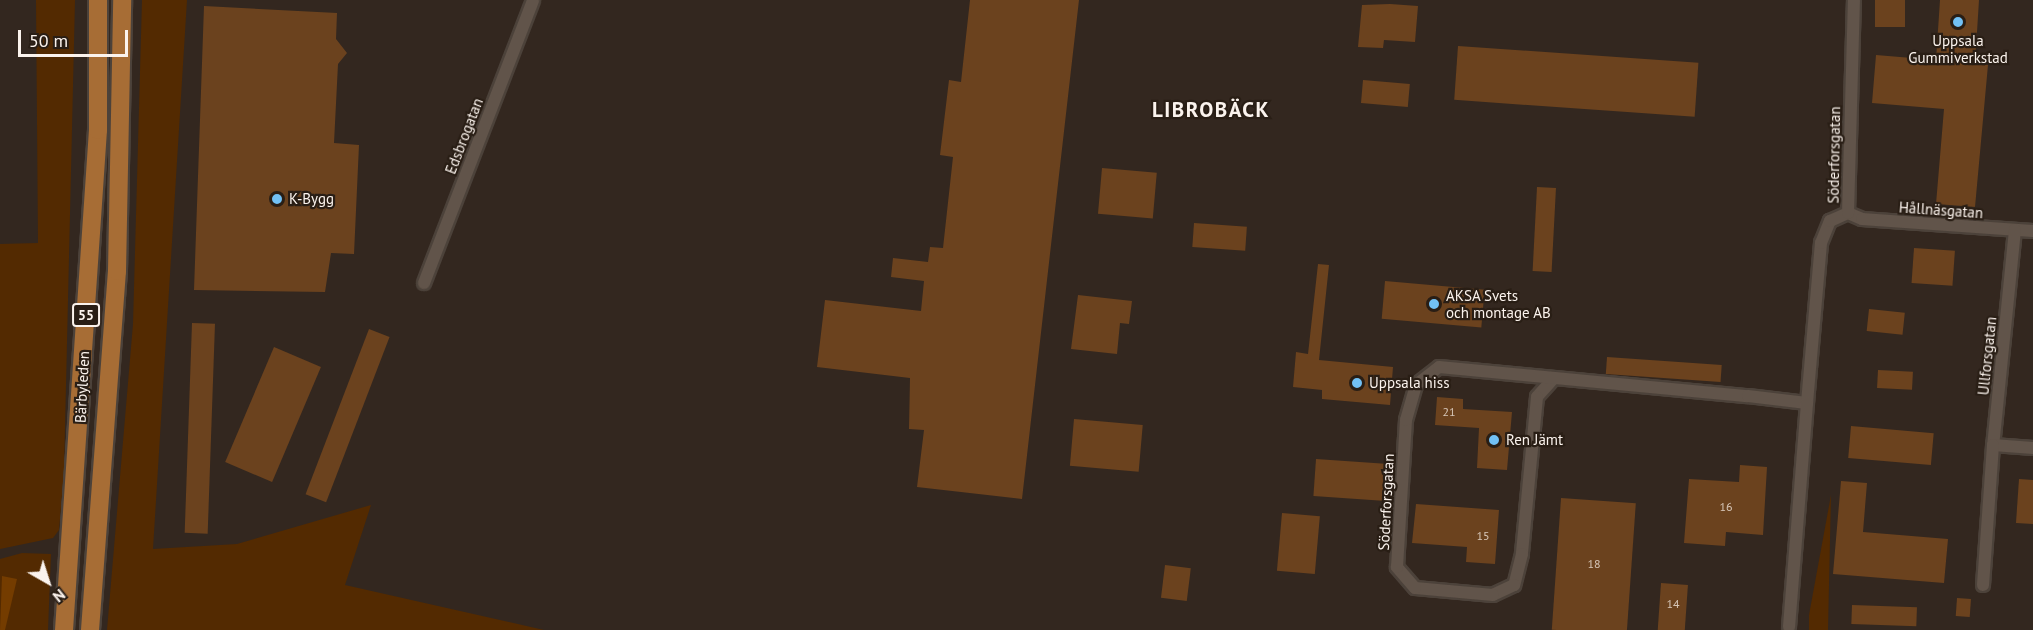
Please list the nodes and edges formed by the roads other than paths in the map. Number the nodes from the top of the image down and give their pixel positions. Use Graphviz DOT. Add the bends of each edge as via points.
graph roads {
  1 [pos="98,0"];
  2 [pos="532,0"];
  3 [pos="1854,0"];
  4 [pos="122,1"];
  5 [pos="1848,213"];
  6 [pos="2015,230"];
  7 [pos="2033,231"];
  8 [pos="424,283"];
  9 [pos="1554,378"];
  10 [pos="1807,403"];
  11 [pos="1993,445"];
  12 [pos="2033,448"];
  13 [pos="1983,585"];
  14 [pos="1789,627"];
  15 [pos="64,630"];
  16 [pos="90,630"];
  1 -- 15 [label="main road, Bärbyleden / 55" via="98,130"];
  2 -- 8 [label="street, Edsbrogatan"];
  3 -- 5 [label="street, Söderforsgatan"];
  4 -- 16 [label="main road, Bärbyleden / 55" via="117,271"];
  5 -- 6 [label="street, Hållnäsgatan" via="1862,219"];
  5 -- 10 [label="street, Söderforsgatan" via="1830,221 1821,243"];
  6 -- 7 [label="street, Hållnäsgatan"];
  6 -- 11 [label="street, Ullforsgatan"];
  9 -- 9 [label="street, Söderforsgatan" via="1439,367 1416,386 1406,420 1397,567 1415,588 1493,595 1514,585 1522,554 1537,397"];
  9 -- 10 [label="street, Söderforsgatan"];
  10 -- 14 [label="street"];
  11 -- 12 [label="street"];
  11 -- 13 [label="street, Ullforsgatan"];
}
